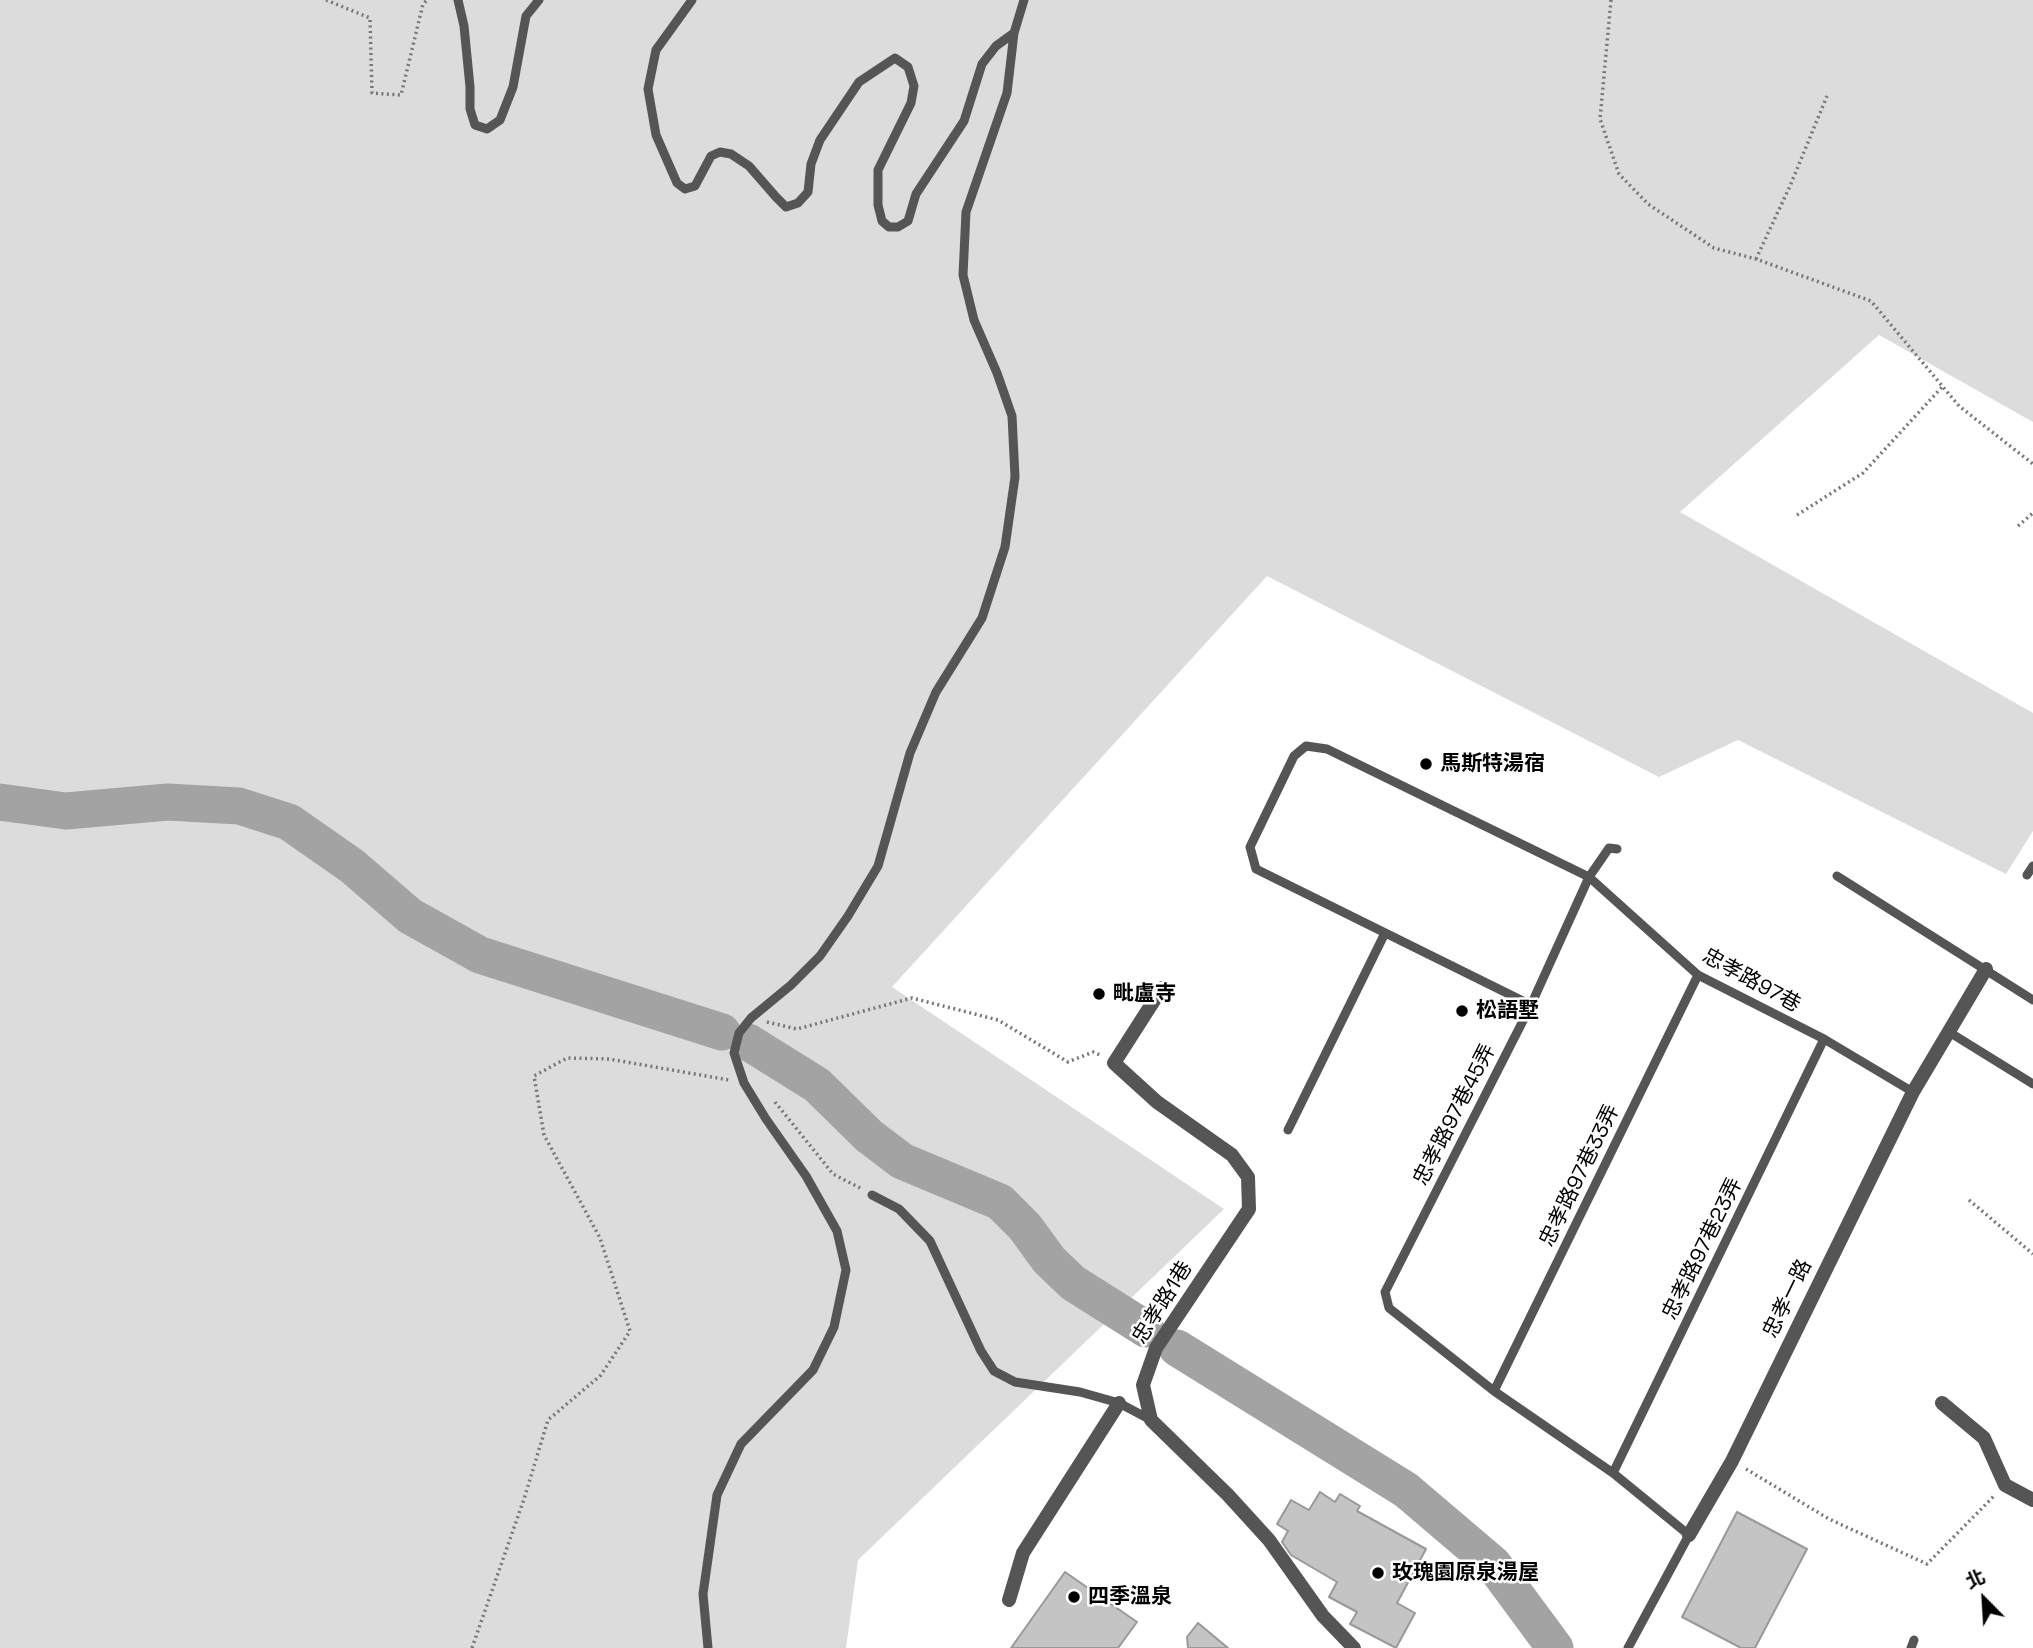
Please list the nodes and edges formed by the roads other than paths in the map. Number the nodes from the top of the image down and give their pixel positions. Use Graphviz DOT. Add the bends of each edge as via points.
graph roads {
  1 [pos="458,0"];
  2 [pos="539,0"];
  3 [pos="692,0"];
  4 [pos="1024,0"];
  5 [pos="1014,33"];
  6 [pos="1617,849"];
  7 [pos="2033,866"];
  8 [pos="2027,875"];
  9 [pos="1837,876"];
  10 [pos="1589,877"];
  11 [pos="1385,933"];
  12 [pos="1986,969"];
  13 [pos="1698,975"];
  14 [pos="1162,988"];
  15 [pos="2033,1000"];
  16 [pos="1531,1005"];
  17 [pos="1949,1032"];
  18 [pos="1824,1040"];
  19 [pos="2033,1084"];
  20 [pos="1913,1092"];
  21 [pos="1288,1130"];
  22 [pos="872,1195"];
  23 [pos="1493,1391"];
  24 [pos="1119,1403"];
  25 [pos="1942,1403"];
  26 [pos="1151,1420"];
  27 [pos="1613,1473"];
  28 [pos="2033,1500"];
  29 [pos="1689,1535"];
  30 [pos="1009,1600"];
  31 [pos="708,1648"];
  32 [pos="1354,1648"];
  33 [pos="1628,1648"];
  1 -- 2 [label="lane" via="470,109 475,125 487,129 500,120 513,87 526,16"];
  3 -- 5 [label="lane" via="656,50 648,89 656,135 677,183 685,189 695,186 711,156 720,152 749,166 786,207 798,203 808,192 820,140 859,82 895,58 908,67 914,86 911,103 878,170 878,205 882,221 889,227 908,221 916,194 964,121 982,64"];
  4 -- 5 [label="lane"];
  5 -- 31 [label="lane" via="1007,93 966,212 963,275 974,320 1012,415 1015,477 1005,547 982,618 936,692 910,753 878,866 820,956 739,1033 734,1053 744,1083 837,1231 846,1270 834,1326 813,1370 741,1444 717,1495 703,1594"];
  6 -- 10 [label="lane, 忠孝路97巷45弄" via="1609,848"];
  7 -- 8 [label="lane"];
  9 -- 12 [label="lane"];
  10 -- 11 [label="lane, 忠孝路97巷" via="1327,749 1306,746 1294,756 1250,847 1256,869"];
  10 -- 13 [label="lane, 忠孝路97巷"];
  10 -- 16 [label="lane, 忠孝路97巷45弄"];
  11 -- 16 [label="lane, 忠孝路97巷"];
  11 -- 21 [label="lane"];
  12 -- 15 [label="lane"];
  12 -- 17 [label="street, 忠孝一路"];
  13 -- 18 [label="lane, 忠孝路97巷"];
  13 -- 23 [label="lane, 忠孝路97巷33弄"];
  14 -- 26 [label="street, 忠孝路1巷" via="1114,1063 1157,1102 1232,1155 1248,1177 1249,1209 1156,1348 1143,1385"];
  16 -- 23 [label="lane, 忠孝路97巷45弄" via="1385,1292 1389,1308"];
  17 -- 19 [label="lane"];
  17 -- 20 [label="street, 忠孝一路"];
  18 -- 20 [label="lane, 忠孝路97巷"];
  18 -- 27 [label="lane, 忠孝路97巷23弄"];
  20 -- 29 [label="street, 忠孝一路" via="1732,1461"];
  22 -- 24 [label="lane" via="899,1209 930,1241 994,1371 1015,1382"];
  23 -- 27 [label="lane"];
  24 -- 26 [label="lane"];
  24 -- 30 [label="street" via="1023,1553"];
  25 -- 28 [label="street" via="1984,1438 2005,1485"];
  26 -- 32 [label="street" via="1269,1540 1323,1616"];
  27 -- 29 [label="lane"];
  29 -- 33 [label="lane, 忠孝一路"];
}
